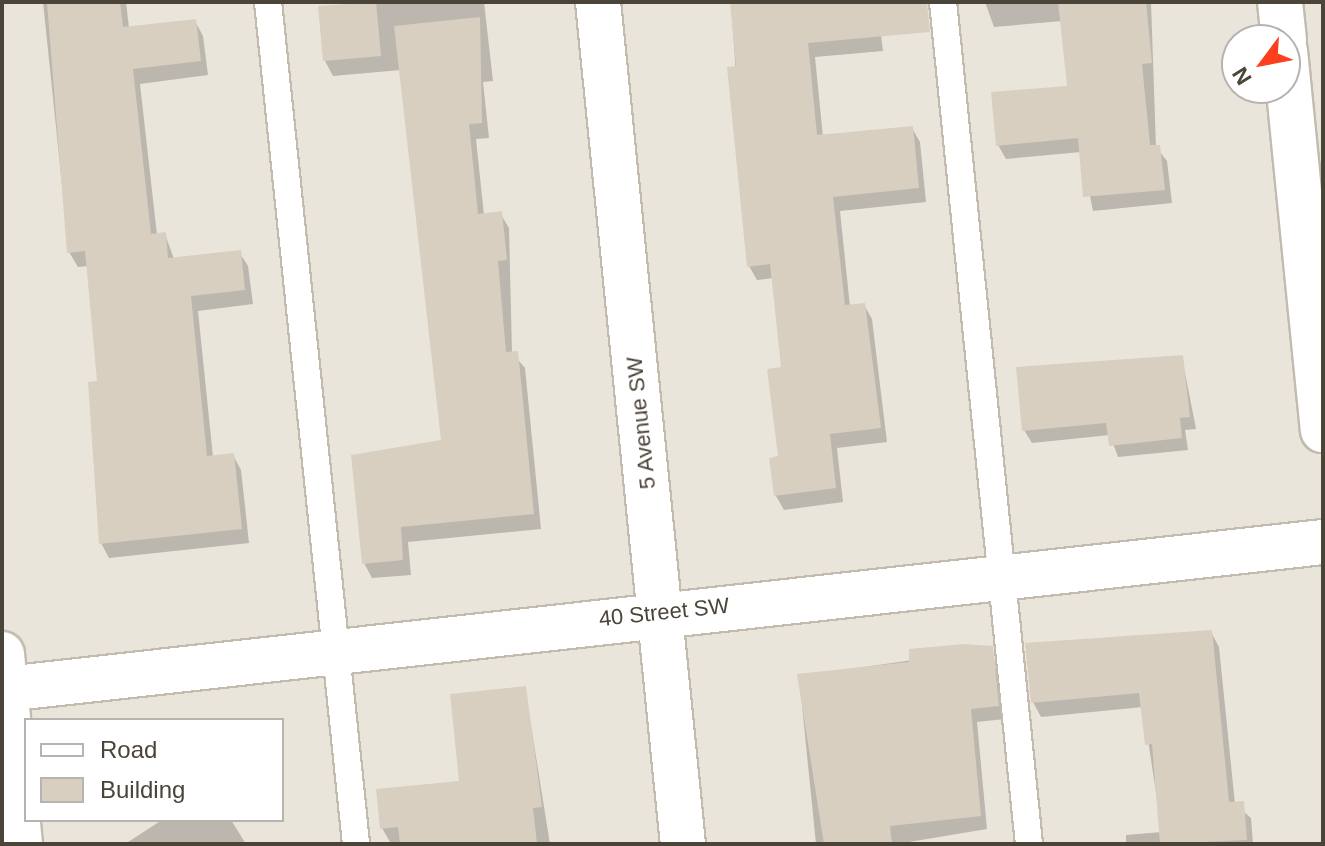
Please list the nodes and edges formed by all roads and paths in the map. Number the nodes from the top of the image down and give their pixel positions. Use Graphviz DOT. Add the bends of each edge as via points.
graph roads {
  1 [pos="268,2"];
  2 [pos="598,2"];
  3 [pos="943,2"];
  4 [pos="1280,2"];
  5 [pos="1282,24"];
  6 [pos="1290,104"];
  7 [pos="1323,430"];
  8 [pos="1323,542"];
  9 [pos="1003,578"];
  10 [pos="659,611"];
  11 [pos="336,651"];
  12 [pos="4,672"];
  13 [pos="8,795"];
  14 [pos="20,844"];
  15 [pos="356,844"];
  16 [pos="683,844"];
  17 [pos="1029,844"];
  1 -- 11 [label="lane"];
  2 -- 10 [label="street, 5 Avenue SW"];
  3 -- 9 [label="lane"];
  4 -- 5 [label="street"];
  6 -- 7 [label="street"];
  8 -- 9 [label="street, 40 Street SW"];
  9 -- 10 [label="street, 40 Street SW"];
  9 -- 17 [label="lane"];
  10 -- 11 [label="street, 40 Street SW"];
  10 -- 16 [label="street, 5 Avenue SW"];
  11 -- 12 [label="street, 40 Street SW"];
  11 -- 15 [label="lane"];
  12 -- 13 [label="street"];
  13 -- 14 [label="street"];
}
